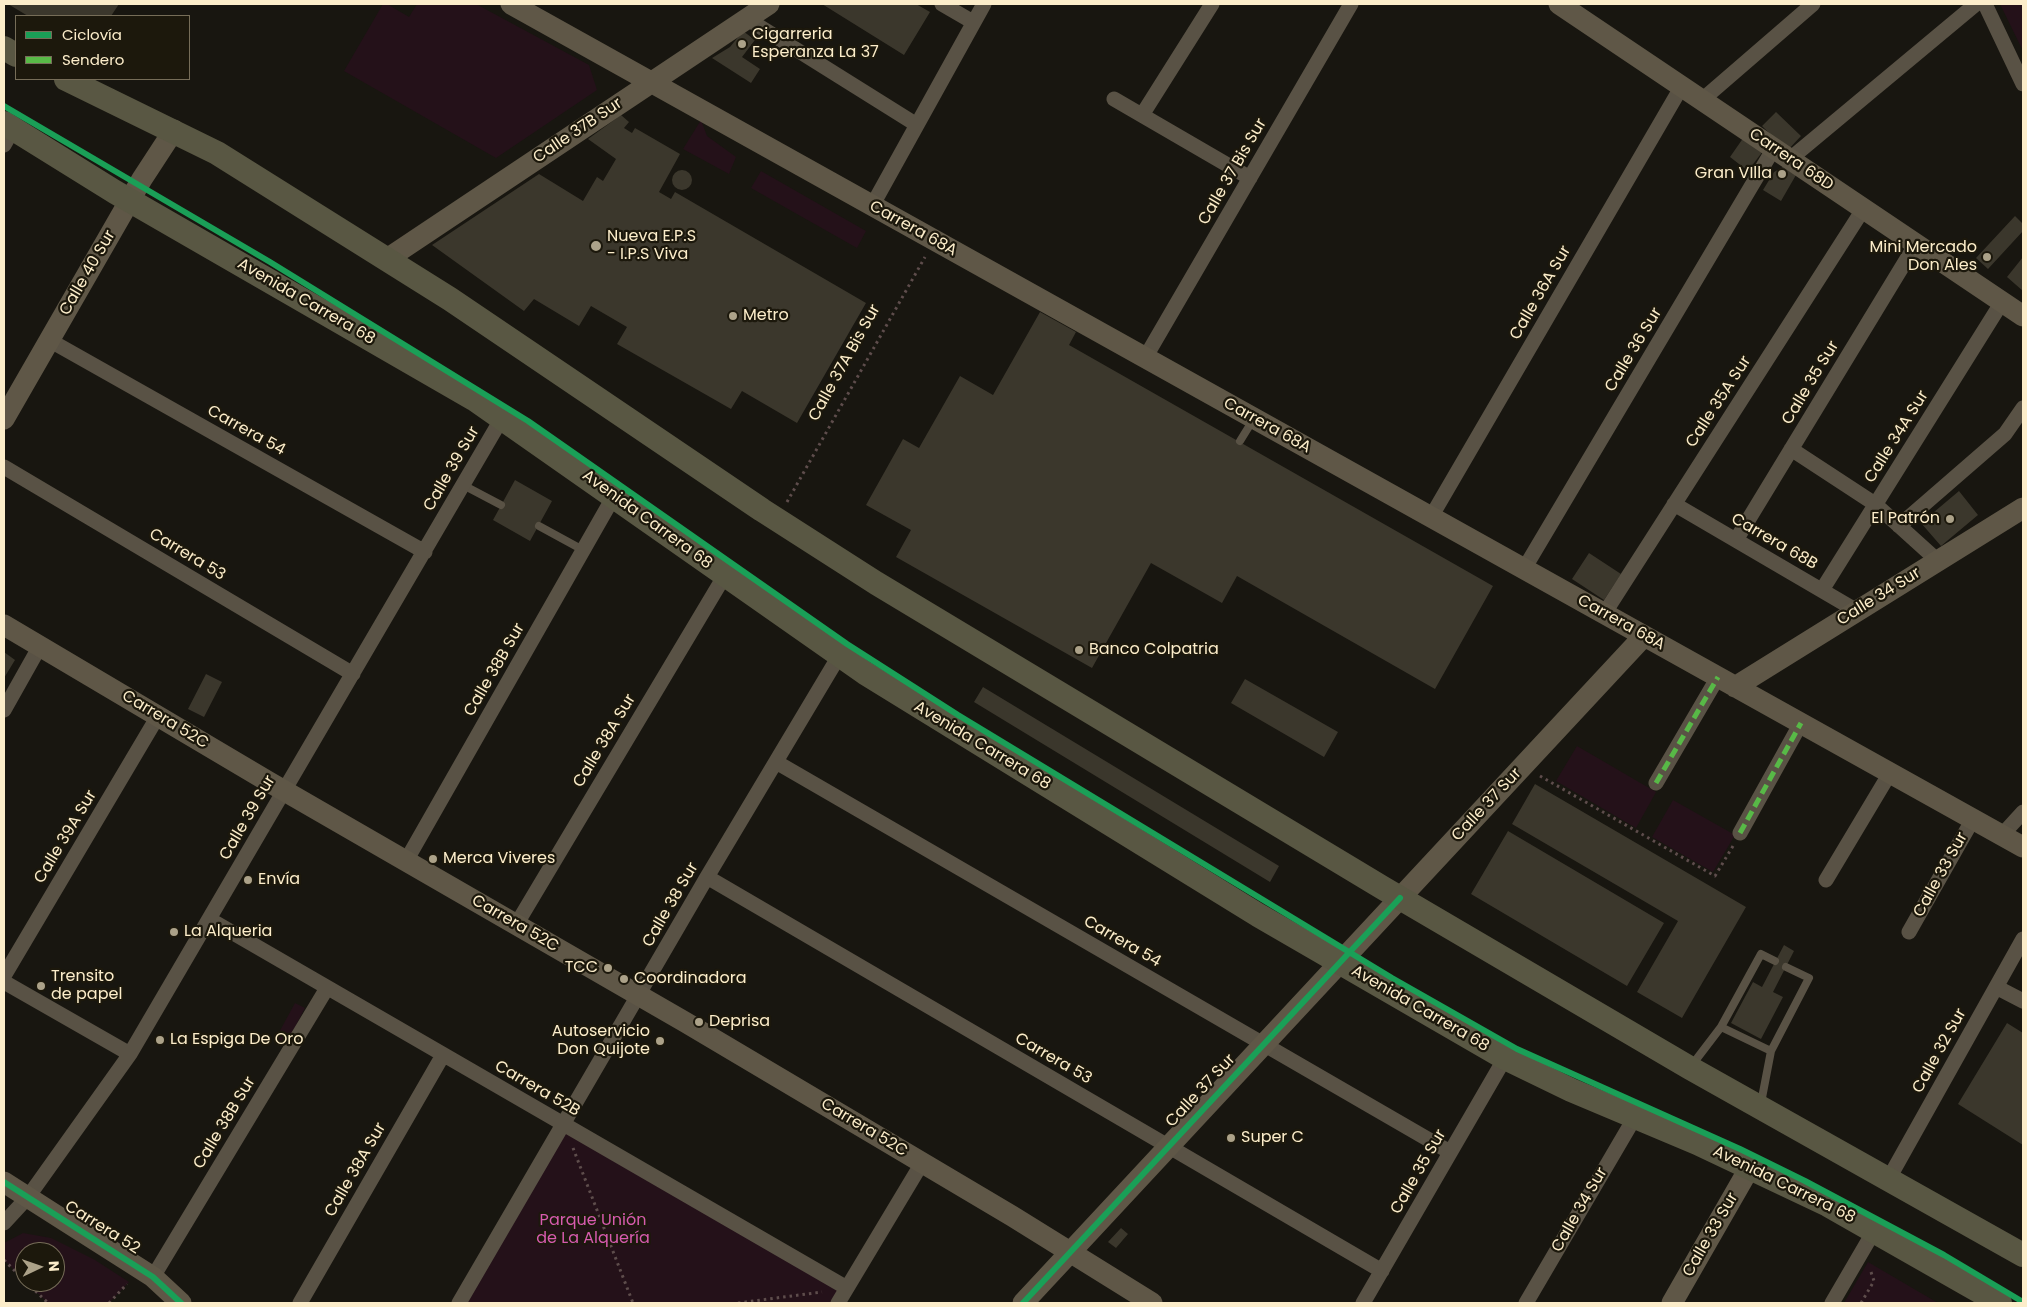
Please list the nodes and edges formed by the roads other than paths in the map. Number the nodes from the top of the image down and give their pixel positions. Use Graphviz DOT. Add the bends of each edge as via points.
graph roads {
  1 [pos="511,4"];
  2 [pos="769,4"];
  3 [pos="942,4"];
  4 [pos="984,4"];
  5 [pos="1212,4"];
  6 [pos="1351,4"];
  7 [pos="1559,4"];
  8 [pos="1812,4"];
  9 [pos="1976,4"];
  10 [pos="1985,4"];
  11 [pos="746,18"];
  12 [pos="974,22"];
  13 [pos="4,48"];
  14 [pos="15,54"];
  15 [pos="68,80"];
  16 [pos="650,83"];
  17 [pos="2023,84"];
  18 [pos="1682,86"];
  19 [pos="1114,99"];
  20 [pos="1702,100"];
  21 [pos="1142,115"];
  22 [pos="917,125"];
  23 [pos="174,130"];
  24 [pos="7,132"];
  25 [pos="1782,153"];
  26 [pos="1250,178"];
  27 [pos="130,200"];
  28 [pos="872,206"];
  29 [pos="1864,208"];
  30 [pos="1916,244"];
  31 [pos="387,259"];
  32 [pos="2002,302"];
  33 [pos="2023,316"];
  34 [pos="49,340"];
  35 [pos="1145,358"];
  36 [pos="2023,408"];
  37 [pos="502,418"];
  38 [pos="4,419"];
  39 [pos="1254,419"];
  40 [pos="1240,441"];
  41 [pos="1791,449"];
  42 [pos="4,467"];
  43 [pos="463,484"];
  44 [pos="614,496"];
  45 [pos="1674,504"];
  46 [pos="1875,504"];
  47 [pos="501,505"];
  48 [pos="2023,508"];
  49 [pos="1431,517"];
  50 [pos="539,526"];
  51 [pos="1899,526"];
  52 [pos="1736,540"];
  53 [pos="583,550"];
  54 [pos="425,552"];
  55 [pos="1938,560"];
  56 [pos="1524,569"];
  57 [pos="725,576"];
  58 [pos="1822,590"];
  59 [pos="1857,611"];
  60 [pos="1604,614"];
  61 [pos="4,625"];
  62 [pos="1644,636"];
  63 [pos="40,646"];
  64 [pos="840,656"];
  65 [pos="353,674"];
  66 [pos="1726,682"];
  67 [pos="4,710"];
  68 [pos="158,716"];
  69 [pos="1801,723"];
  70 [pos="776,762"];
  71 [pos="1890,773"];
  72 [pos="1656,783"];
  73 [pos="284,791"];
  74 [pos="2023,812"];
  75 [pos="1973,819"];
  76 [pos="1740,833"];
  77 [pos="2002,835"];
  78 [pos="2023,847"];
  79 [pos="406,861"];
  80 [pos="707,877"];
  81 [pos="1826,880"];
  82 [pos="1400,898"];
  83 [pos="209,919"];
  84 [pos="516,925"];
  85 [pos="1909,932"];
  86 [pos="2023,939"];
  87 [pos="1775,961"];
  88 [pos="1340,963"];
  89 [pos="1786,967"];
  90 [pos="4,976"];
  91 [pos="4,982"];
  92 [pos="327,988"];
  93 [pos="1996,988"];
  94 [pos="638,995"];
  95 [pos="2023,1002"];
  96 [pos="1721,1027"];
  97 [pos="1264,1044"];
  98 [pos="1771,1051"];
  99 [pos="130,1054"];
  100 [pos="443,1055"];
  101 [pos="1505,1058"];
  102 [pos="1690,1068"];
  103 [pos="1760,1108"];
  104 [pos="1635,1117"];
  105 [pos="563,1124"];
  106 [pos="1168,1147"];
  107 [pos="1450,1152"];
  108 [pos="922,1163"];
  109 [pos="1750,1167"];
  110 [pos="1888,1180"];
  111 [pos="4,1182"];
  112 [pos="28,1197"];
  113 [pos="4,1224"];
  114 [pos="1869,1240"];
  115 [pos="1070,1253"];
  116 [pos="2023,1255"];
  117 [pos="1382,1271"];
  118 [pos="147,1273"];
  119 [pos="847,1288"];
  120 [pos="1995,1302"];
  121 [pos="181,1303"];
  122 [pos="300,1303"];
  123 [pos="460,1303"];
  124 [pos="838,1303"];
  125 [pos="1023,1303"];
  126 [pos="1152,1303"];
  127 [pos="1363,1303"];
  128 [pos="1526,1303"];
  129 [pos="1672,1303"];
  130 [pos="1832,1303"];
  1 -- 16 [label="street, Carrera 68A"];
  2 -- 11 [label="street, Calle 37B Sur"];
  3 -- 12 [label="street"];
  4 -- 12 [label="street"];
  5 -- 21 [label="street"];
  6 -- 26 [label="street, Calle 37 Bis Sur"];
  7 -- 18 [label="street, Carrera 68D"];
  8 -- 20 [label="street"];
  9 -- 25 [label="street, Calle 36 Sur"];
  10 -- 17 [label="street"];
  11 -- 16 [label="street, Calle 37B Sur"];
  11 -- 22 [label="street"];
  12 -- 22 [label="street"];
  13 -- 14 [label="main road"];
  15 -- 23 [label="main road"];
  16 -- 28 [label="street, Carrera 68A"];
  16 -- 31 [label="street, Calle 37B Sur"];
  18 -- 20 [label="street, Carrera 68D"];
  18 -- 49 [label="street, Calle 36A Sur"];
  19 -- 21 [label="street"];
  20 -- 25 [label="street, Carrera 68D"];
  21 -- 26 [label="street"];
  22 -- 28 [label="street"];
  23 -- 27 [label="street, Calle 40 Sur"];
  23 -- 31 [label="main road" via="217,153"];
  24 -- 27 [label="main road, Avenida Carrera 68"];
  25 -- 29 [label="street, Carrera 68D"];
  25 -- 56 [label="street, Calle 36 Sur"];
  26 -- 35 [label="street, Calle 37 Bis Sur"];
  27 -- 34 [label="street, Calle 40 Sur"];
  27 -- 37 [label="main road, Avenida Carrera 68"];
  28 -- 35 [label="street, Carrera 68A"];
  29 -- 30 [label="street, Carrera 68D"];
  29 -- 45 [label="street, Calle 35A Sur"];
  30 -- 32 [label="street, Carrera 68D"];
  30 -- 41 [label="street, Calle 35 Sur"];
  31 -- 82 [label="main road" via="876,583"];
  32 -- 33 [label="street, Carrera 68D"];
  32 -- 46 [label="street, Calle 34A Sur"];
  34 -- 38 [label="street, Calle 40 Sur"];
  34 -- 54 [label="street, Carrera 54"];
  35 -- 39 [label="street, Carrera 68A"];
  36 -- 51 [label="street" via="2005,434"];
  37 -- 43 [label="street, Calle 39 Sur"];
  37 -- 44 [label="main road, Avenida Carrera 68"];
  39 -- 40 [label="lane"];
  39 -- 49 [label="street, Carrera 68A"];
  41 -- 46 [label="street"];
  41 -- 52 [label="street, Calle 35 Sur"];
  42 -- 65 [label="street, Carrera 53"];
  43 -- 47 [label="lane"];
  43 -- 54 [label="street, Calle 39 Sur"];
  44 -- 53 [label="street, Calle 38B Sur"];
  44 -- 57 [label="main road, Avenida Carrera 68"];
  45 -- 52 [label="street, Carrera 68B"];
  45 -- 60 [label="street, Calle 35A Sur"];
  46 -- 51 [label="street"];
  46 -- 58 [label="street, Calle 34A Sur"];
  48 -- 55 [label="street, Calle 34 Sur"];
  49 -- 56 [label="street, Carrera 68A"];
  50 -- 53 [label="lane"];
  51 -- 55 [label="street"];
  52 -- 58 [label="street, Carrera 68B"];
  53 -- 79 [label="street, Calle 38B Sur"];
  54 -- 65 [label="street, Calle 39 Sur"];
  55 -- 59 [label="street, Calle 34 Sur"];
  56 -- 60 [label="street, Carrera 68A"];
  57 -- 64 [label="main road, Avenida Carrera 68"];
  57 -- 84 [label="street, Calle 38A Sur"];
  58 -- 59 [label="street, Carrera 68B"];
  59 -- 66 [label="street, Calle 34 Sur"];
  60 -- 62 [label="street, Carrera 68A"];
  61 -- 63 [label="street, Carrera 52C"];
  62 -- 66 [label="street, Carrera 68A"];
  62 -- 82 [label="street, Calle 37 Sur"];
  63 -- 67 [label="street"];
  63 -- 68 [label="street, Carrera 52C"];
  64 -- 70 [label="street, Calle 38 Sur"];
  64 -- 88 [label="main road, Avenida Carrera 68" via="919,708"];
  65 -- 73 [label="street, Calle 39 Sur"];
  66 -- 69 [label="street, Carrera 68A"];
  66 -- 72 [label="street"];
  68 -- 73 [label="street, Carrera 52C"];
  68 -- 90 [label="street, Calle 39A Sur"];
  69 -- 71 [label="street, Carrera 68A"];
  69 -- 76 [label="street"];
  70 -- 80 [label="street, Calle 38 Sur"];
  70 -- 97 [label="street, Carrera 54"];
  71 -- 75 [label="street, Carrera 68A"];
  71 -- 81 [label="street"];
  73 -- 79 [label="street, Carrera 52C"];
  73 -- 83 [label="street, Calle 39 Sur"];
  74 -- 77 [label="street"];
  75 -- 77 [label="street, Carrera 68A"];
  75 -- 85 [label="street, Calle 33 Sur"];
  77 -- 78 [label="street, Carrera 68A"];
  79 -- 84 [label="street, Carrera 52C"];
  80 -- 94 [label="street, Calle 38 Sur"];
  80 -- 106 [label="street, Carrera 53"];
  82 -- 88 [label="street, Calle 37 Sur"];
  82 -- 102 [label="main road"];
  83 -- 92 [label="street, Carrera 52B"];
  83 -- 99 [label="street, Calle 39 Sur"];
  84 -- 94 [label="street, Carrera 52C"];
  86 -- 93 [label="street, Calle 32 Sur"];
  87 -- 96 [label="lane" via="1760,954"];
  88 -- 97 [label="street, Calle 37 Sur"];
  88 -- 101 [label="main road, Avenida Carrera 68"];
  89 -- 98 [label="lane" via="1809,978"];
  91 -- 99 [label="street"];
  92 -- 100 [label="street, Carrera 52B"];
  92 -- 118 [label="street, Calle 38B Sur"];
  93 -- 95 [label="street"];
  93 -- 110 [label="street, Calle 32 Sur"];
  94 -- 105 [label="street, Calle 38 Sur"];
  94 -- 108 [label="street, Carrera 52C"];
  96 -- 98 [label="lane"];
  96 -- 102 [label="lane"];
  97 -- 106 [label="street, Calle 37 Sur"];
  97 -- 107 [label="street, Carrera 54"];
  98 -- 103 [label="lane"];
  99 -- 112 [label="street, Calle 39 Sur"];
  100 -- 105 [label="street, Carrera 52B"];
  100 -- 122 [label="street, Calle 38A Sur"];
  101 -- 104 [label="main road, Avenida Carrera 68"];
  101 -- 107 [label="street, Calle 35 Sur"];
  102 -- 103 [label="main road"];
  103 -- 110 [label="main road"];
  104 -- 109 [label="main road, Avenida Carrera 68"];
  104 -- 128 [label="street, Calle 34 Sur"];
  105 -- 119 [label="street, Carrera 52B"];
  105 -- 123 [label="street, Calle 38 Sur"];
  106 -- 115 [label="street, Calle 37 Sur"];
  106 -- 117 [label="street, Carrera 53"];
  107 -- 117 [label="street, Calle 35 Sur"];
  108 -- 115 [label="street, Carrera 52C"];
  108 -- 119 [label="street"];
  109 -- 114 [label="main road, Avenida Carrera 68" via="1828,1205"];
  109 -- 129 [label="street, Calle 33 Sur"];
  110 -- 116 [label="main road"];
  111 -- 112 [label="street, Carrera 52"];
  112 -- 113 [label="street, Calle 39 Sur"];
  112 -- 118 [label="street, Carrera 52"];
  114 -- 120 [label="main road, Avenida Carrera 68"];
  114 -- 130 [label="street"];
  115 -- 125 [label="street, Calle 37 Sur"];
  115 -- 126 [label="street, Carrera 52C"];
  117 -- 127 [label="street, Calle 35 Sur"];
  118 -- 121 [label="street, Carrera 52"];
  119 -- 124 [label="street"];
}
